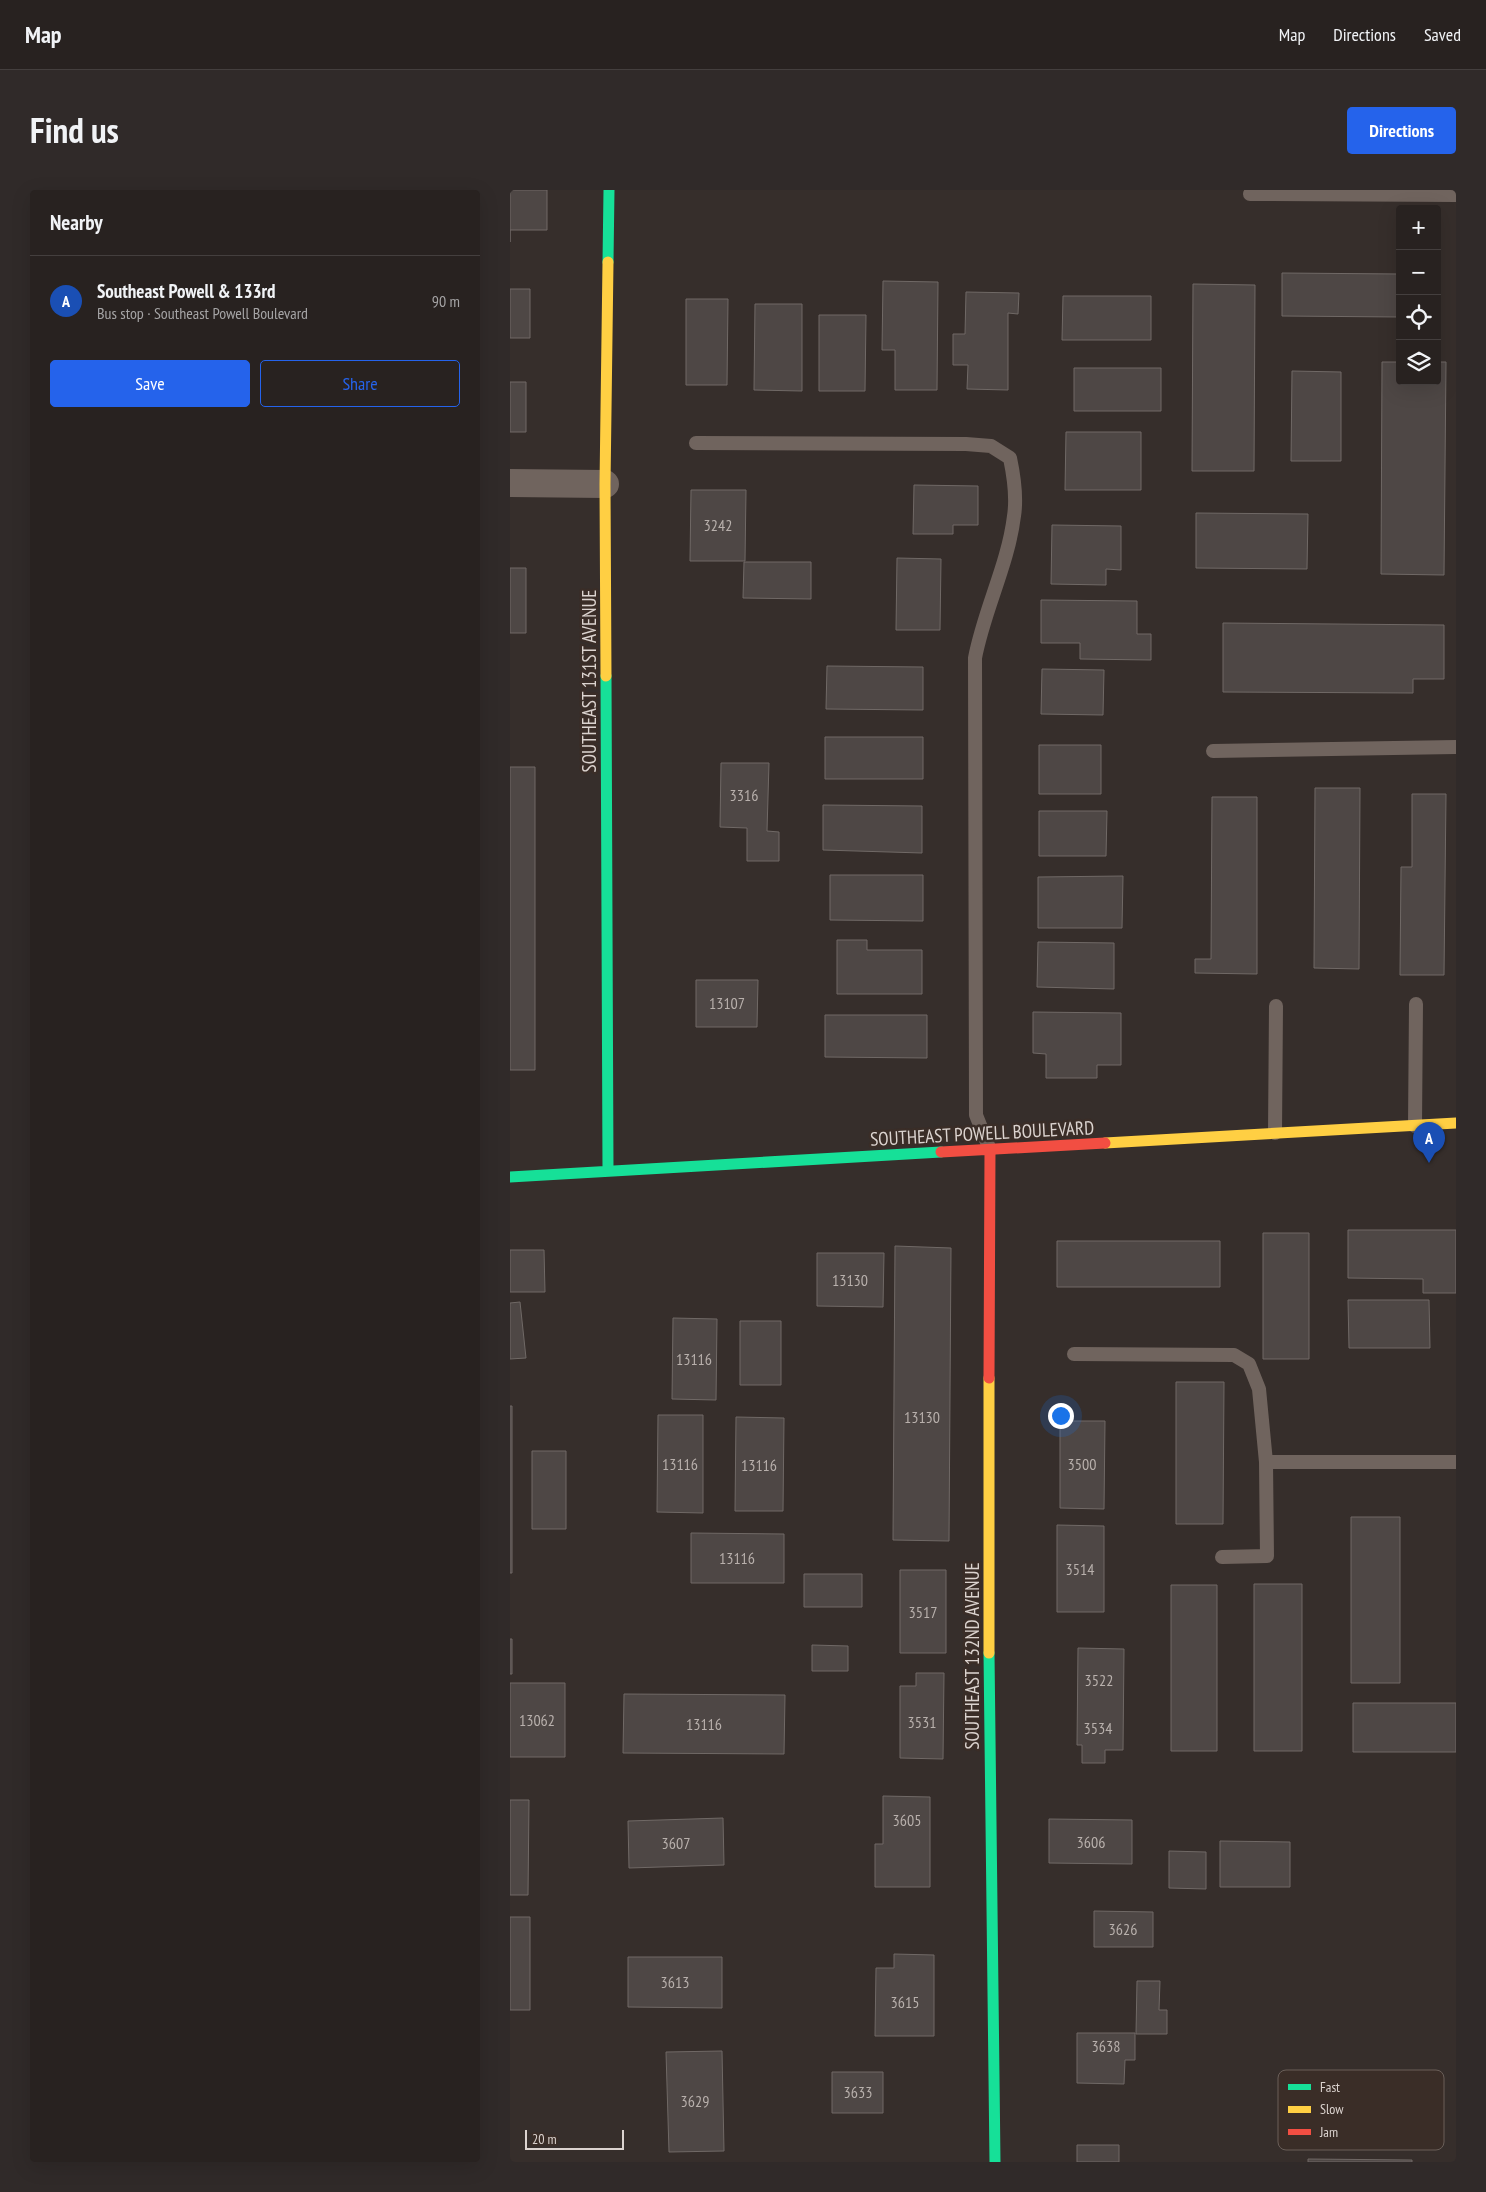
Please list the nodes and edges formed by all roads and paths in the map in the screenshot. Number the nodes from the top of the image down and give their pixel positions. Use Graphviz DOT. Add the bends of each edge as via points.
graph roads {
  1 [pos="609,190"];
  2 [pos="1250,194"];
  3 [pos="1456,195"];
  4 [pos="696,443"];
  5 [pos="510,484"];
  6 [pos="605,484"];
  7 [pos="1456,748"];
  8 [pos="1213,751"];
  9 [pos="1416,1004"];
  10 [pos="1276,1006"];
  11 [pos="1456,1123"];
  12 [pos="1415,1126"];
  13 [pos="1275,1133"];
  14 [pos="990,1150"];
  15 [pos="608,1171"];
  16 [pos="510,1176"];
  17 [pos="1074,1354"];
  18 [pos="1266,1462"];
  19 [pos="1456,1462"];
  20 [pos="1222,1557"];
  21 [pos="995,2162"];
  1 -- 6 [label="street, SOUTHEAST 131ST AVENUE"];
  2 -- 3 [label="lane"];
  4 -- 14 [label="lane" via="966,444 992,446 1010,458 1014,476 1014,516 975,658 976,1115"];
  5 -- 6 [label="street"];
  6 -- 15 [label="street, SOUTHEAST 131ST AVENUE"];
  7 -- 8 [label="lane"];
  9 -- 12 [label="lane"];
  10 -- 13 [label="lane"];
  11 -- 12 [label="street, SOUTHEAST POWELL BOULEVARD"];
  12 -- 13 [label="street, SOUTHEAST POWELL BOULEVARD"];
  13 -- 14 [label="street, SOUTHEAST POWELL BOULEVARD"];
  14 -- 15 [label="street, SOUTHEAST POWELL BOULEVARD"];
  14 -- 21 [label="street, SOUTHEAST 132ND AVENUE" via="988,1547"];
  15 -- 16 [label="street, SOUTHEAST POWELL BOULEVARD"];
  17 -- 18 [label="lane" via="1234,1355 1244,1359 1255,1376 1258,1389"];
  18 -- 19 [label="lane"];
  18 -- 20 [label="lane" via="1267,1556"];
}
